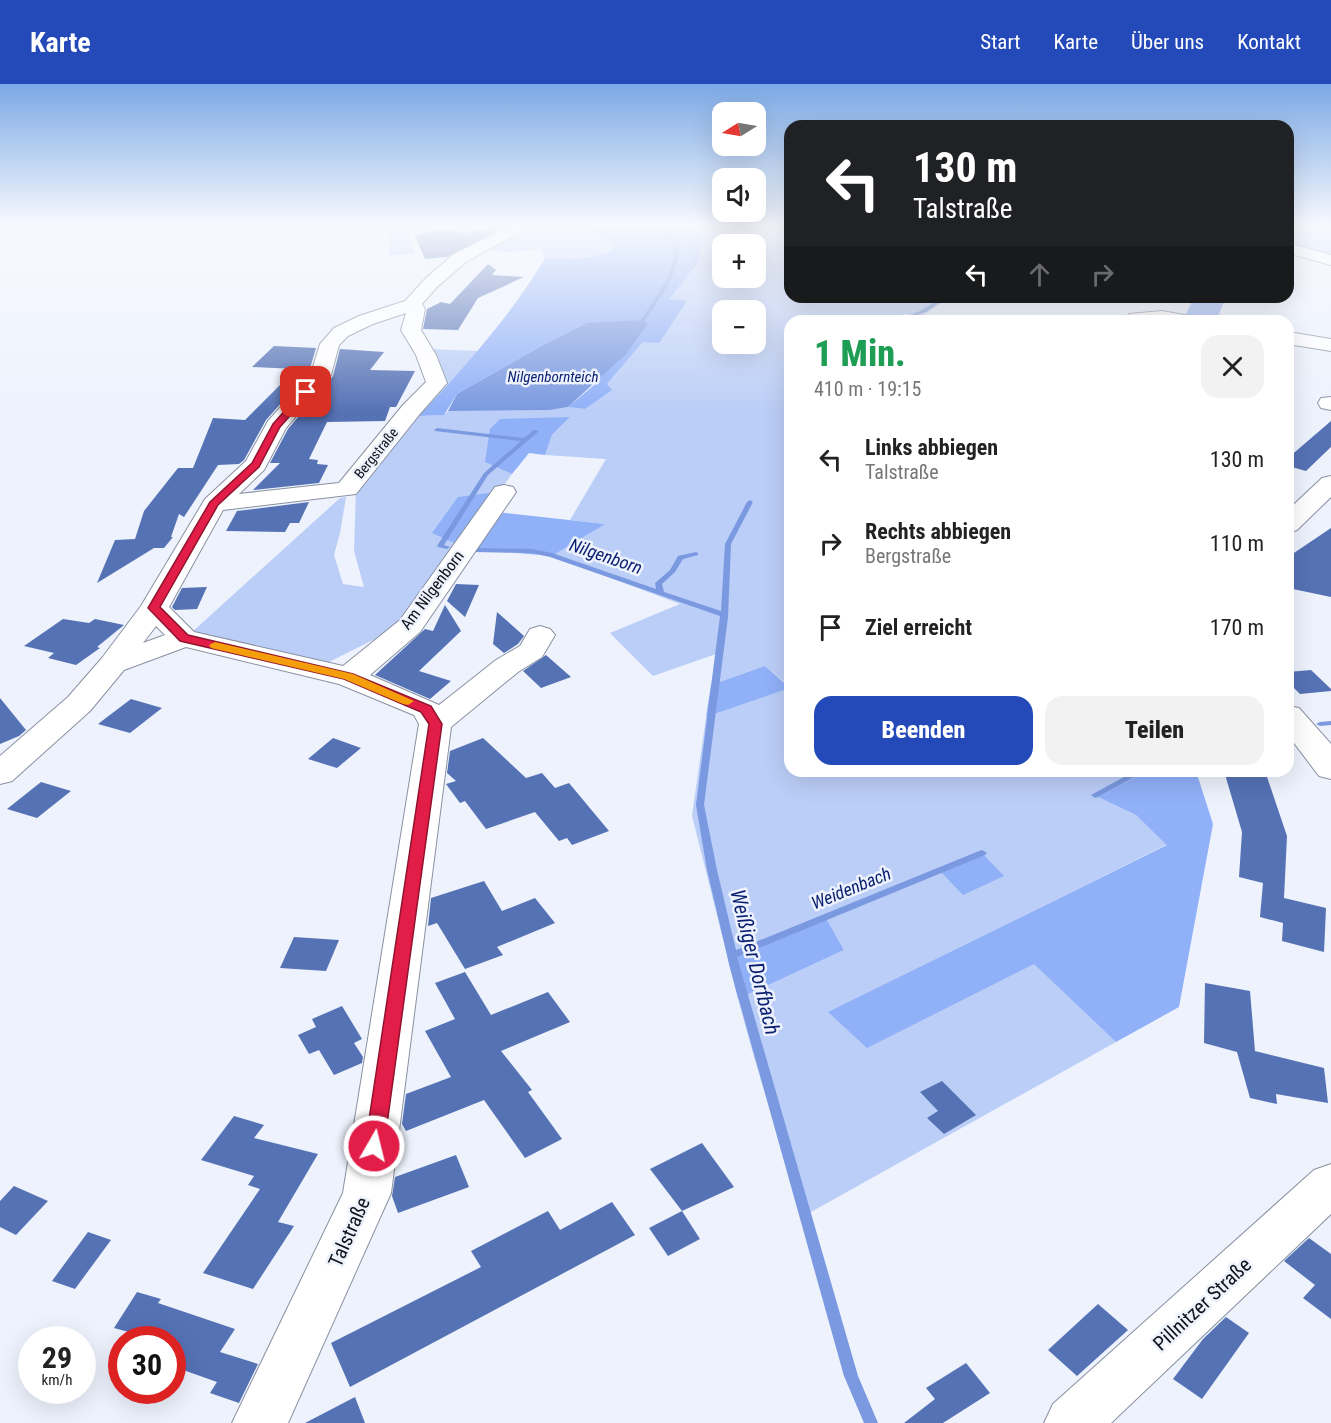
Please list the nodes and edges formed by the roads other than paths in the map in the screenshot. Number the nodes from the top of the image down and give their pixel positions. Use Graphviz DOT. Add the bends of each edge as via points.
graph roads {
  1 [pos="427,287"];
  2 [pos="411,305"];
  3 [pos="1294,339"];
  4 [pos="1331,345"];
  5 [pos="1331,483"];
  6 [pos="504,492"];
  7 [pos="213,504"];
  8 [pos="1294,519"];
  9 [pos="154,608"];
  10 [pos="540,635"];
  11 [pos="184,638"];
  12 [pos="113,664"];
  13 [pos="349,677"];
  14 [pos="1294,722"];
  15 [pos="435,724"];
  16 [pos="1331,769"];
  17 [pos="0,774"];
  18 [pos="1331,1184"];
  19 [pos="260,1423"];
  20 [pos="1072,1423"];
  1 -- 2 [label="street"];
  2 -- 7 [label="street" via="341,332 330,344 321,375 276,426 256,465"];
  2 -- 7 [label="street, Bergstraße" via="416,309 411,330 437,383 347,489"];
  3 -- 4 [label="street"];
  5 -- 8 [label="street"];
  6 -- 13 [label="street, Am Nilgenborn" via="410,626"];
  7 -- 9 [label="street"];
  9 -- 11 [label="street"];
  9 -- 12 [label="street"];
  10 -- 15 [label="street" via="532,651 507,666"];
  11 -- 12 [label="street"];
  11 -- 13 [label="street"];
  12 -- 17 [label="street" via="79,704"];
  13 -- 15 [label="street" via="426,709"];
  14 -- 16 [label="street"];
  15 -- 19 [label="street, Talstraße" via="367,1193"];
  18 -- 20 [label="street, Pillnitzer Straße"];
}
